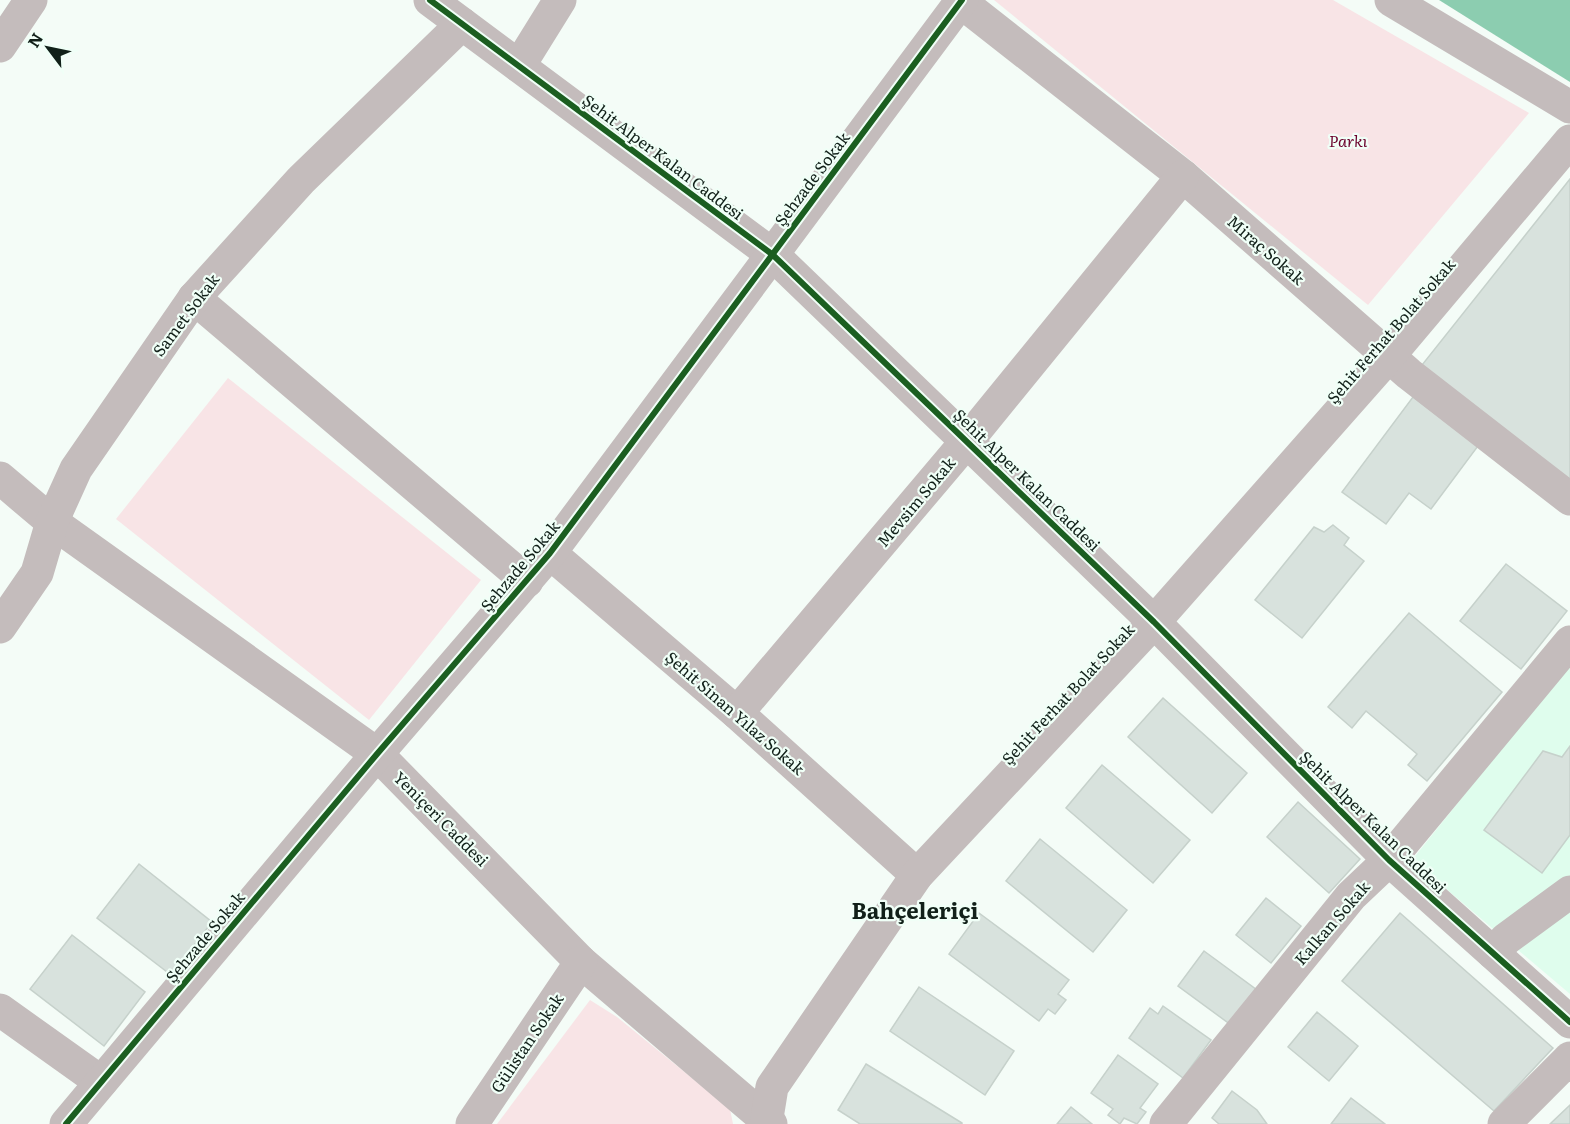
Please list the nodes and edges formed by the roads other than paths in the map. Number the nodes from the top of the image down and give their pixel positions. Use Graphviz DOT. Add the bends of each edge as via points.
graph roads {
  1 [pos="31,0"];
  2 [pos="430,0"];
  3 [pos="560,0"];
  4 [pos="1391,0"];
  5 [pos="962,1"];
  6 [pos="462,24"];
  7 [pos="0,46"];
  8 [pos="519,66"];
  9 [pos="1570,107"];
  10 [pos="1570,141"];
  11 [pos="1183,176"];
  12 [pos="773,255"];
  13 [pos="194,298"];
  14 [pos="1388,357"];
  15 [pos="967,441"];
  16 [pos="0,478"];
  17 [pos="1570,499"];
  18 [pos="52,522"];
  19 [pos="550,553"];
  20 [pos="527,581"];
  21 [pos="1154,622"];
  22 [pos="0,627"];
  23 [pos="1570,642"];
  24 [pos="737,713"];
  25 [pos="377,754"];
  26 [pos="1389,860"];
  27 [pos="917,875"];
  28 [pos="1570,892"];
  29 [pos="1493,953"];
  30 [pos="581,962"];
  31 [pos="0,1010"];
  32 [pos="1570,1022"];
  33 [pos="1570,1058"];
  34 [pos="101,1082"];
  35 [pos="768,1123"];
  36 [pos="66,1124"];
  37 [pos="472,1124"];
  38 [pos="1166,1124"];
  39 [pos="1504,1124"];
  1 -- 7 [label="street"];
  2 -- 6 [label="street, Şehit Alper Kalan Caddesi"];
  3 -- 8 [label="street"];
  4 -- 9 [label="street"];
  5 -- 11 [label="street, Miraç Sokak"];
  5 -- 12 [label="street, Şehzade Sokak"];
  6 -- 8 [label="street, Şehit Alper Kalan Caddesi"];
  6 -- 13 [label="street, Samet Sokak" via="301,180"];
  8 -- 12 [label="street, Şehit Alper Kalan Caddesi"];
  10 -- 14 [label="street, Şehit Ferhat Bolat Sokak"];
  11 -- 14 [label="street, Miraç Sokak"];
  11 -- 15 [label="street, Mevsim Sokak"];
  12 -- 15 [label="street, Şehit Alper Kalan Caddesi"];
  12 -- 19 [label="street, Şehzade Sokak"];
  13 -- 18 [label="street, Samet Sokak" via="76,469"];
  13 -- 20 [label="street"];
  14 -- 17 [label="street, Miraç Sokak"];
  14 -- 21 [label="street, Şehit Ferhat Bolat Sokak"];
  15 -- 21 [label="street, Şehit Alper Kalan Caddesi"];
  15 -- 24 [label="street, Mevsim Sokak"];
  16 -- 18 [label="street, Yeniçeri Caddesi"];
  18 -- 22 [label="street, Samet Sokak" via="37,573"];
  18 -- 25 [label="street, Yeniçeri Caddesi"];
  19 -- 20 [label="street, Şehzade Sokak"];
  19 -- 24 [label="street, Şehit Sinan Yılaz Sokak"];
  20 -- 25 [label="street, Şehzade Sokak"];
  21 -- 26 [label="street, Şehit Alper Kalan Caddesi"];
  21 -- 27 [label="street, Şehit Ferhat Bolat Sokak"];
  23 -- 26 [label="street, Kalkan Sokak"];
  24 -- 27 [label="street, Şehit Sinan Yılaz Sokak"];
  25 -- 30 [label="street, Yeniçeri Caddesi"];
  25 -- 34 [label="street, Şehzade Sokak"];
  26 -- 29 [label="street, Şehit Alper Kalan Caddesi"];
  26 -- 38 [label="street, Kalkan Sokak" via="1351,896"];
  27 -- 35 [label="street, Şehit Ferhat Bolat Sokak" via="772,1088"];
  28 -- 29 [label="street"];
  29 -- 32 [label="street, Şehit Alper Kalan Caddesi"];
  30 -- 35 [label="street, Yeniçeri Caddesi"];
  30 -- 37 [label="street, Gülistan Sokak"];
  31 -- 34 [label="street"];
  33 -- 39 [label="street"];
  34 -- 36 [label="street, Şehzade Sokak"];
}
